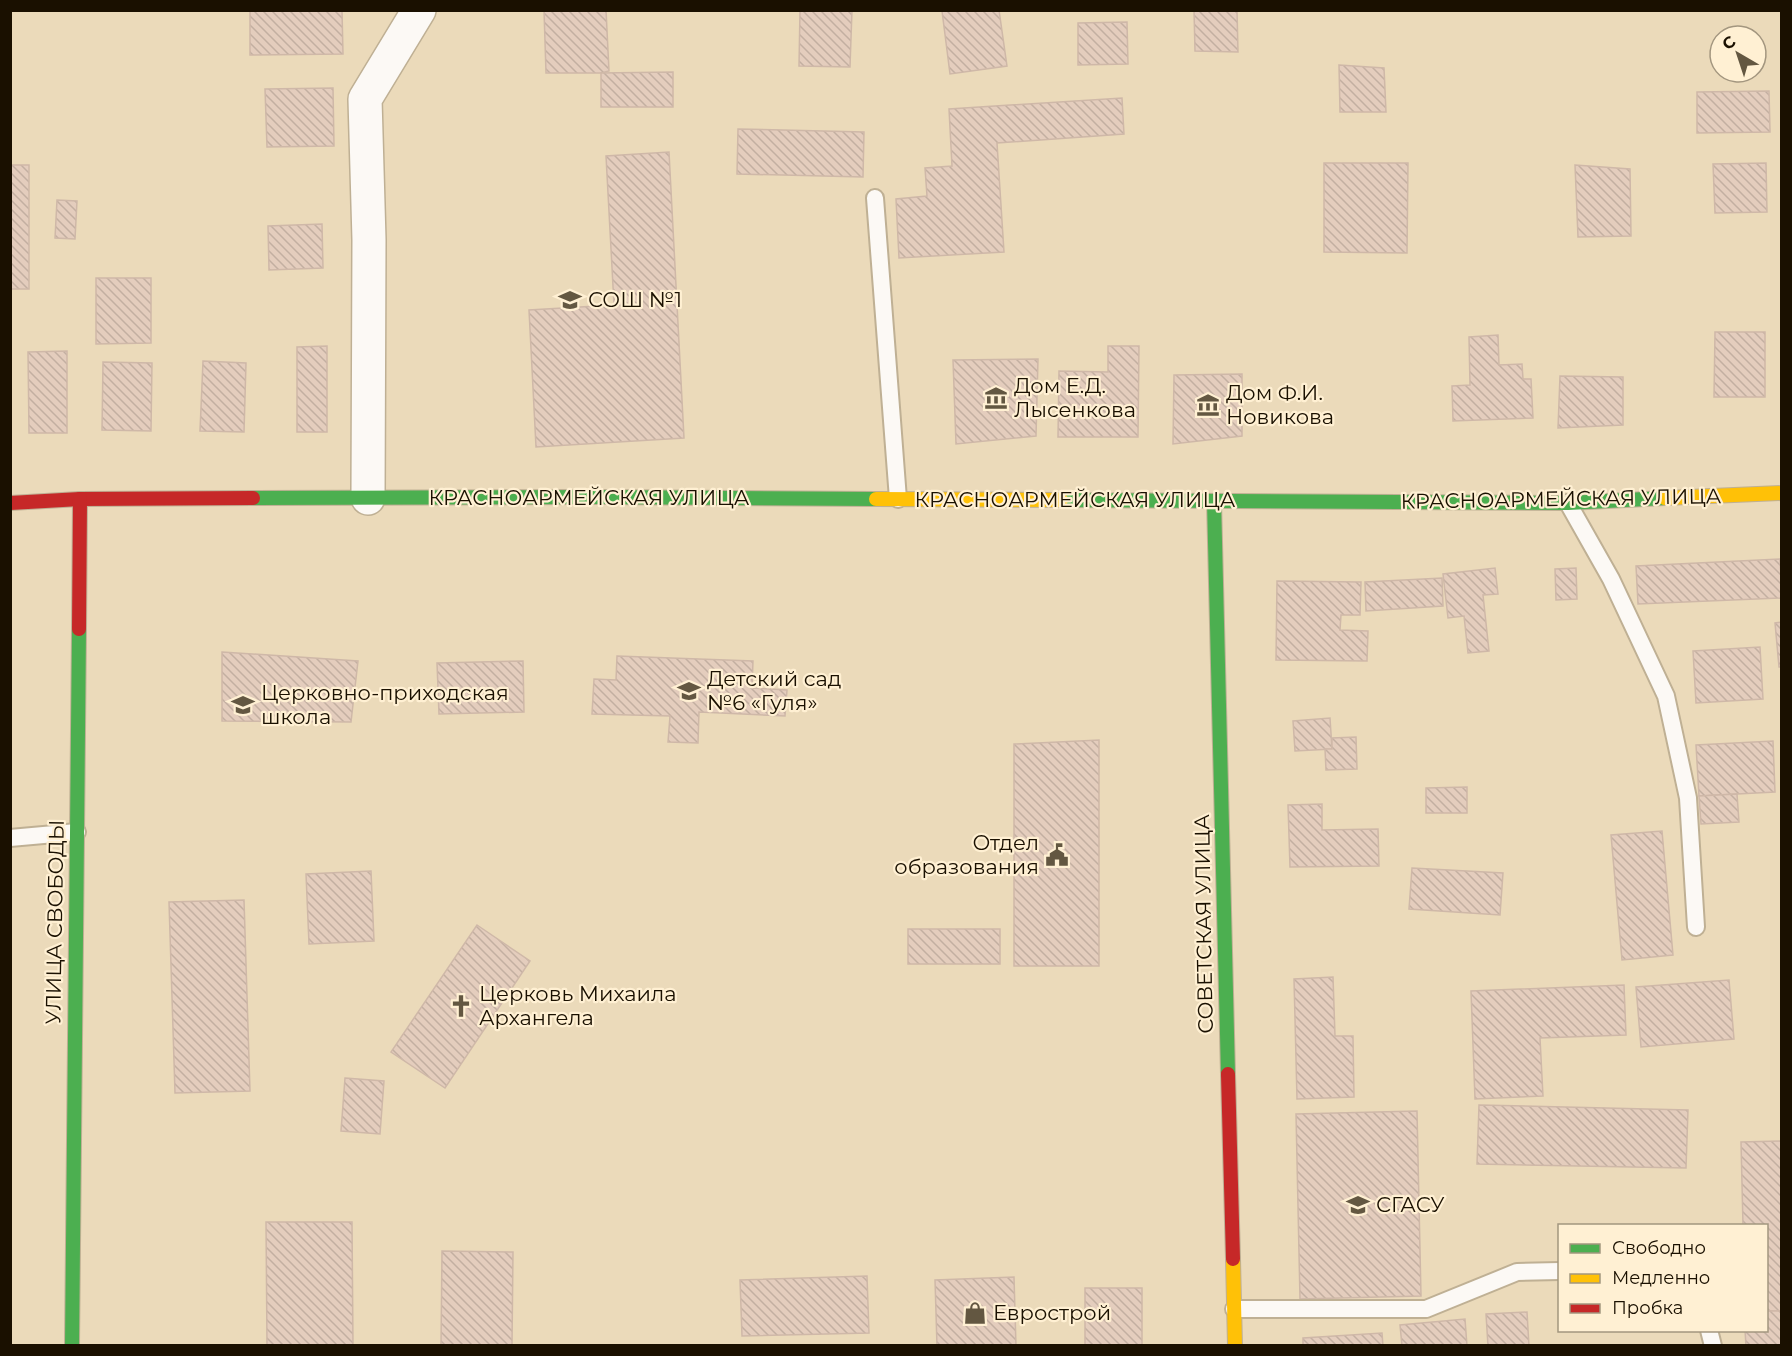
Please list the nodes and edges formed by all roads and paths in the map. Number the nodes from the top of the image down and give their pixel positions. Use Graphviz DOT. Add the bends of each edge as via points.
graph roads {
  1 [pos="419,10"];
  2 [pos="875,198"];
  3 [pos="1782,493"];
  4 [pos="368,498"];
  5 [pos="80,499"];
  6 [pos="898,499"];
  7 [pos="1214,501"];
  8 [pos="10,503"];
  9 [pos="1568,503"];
  10 [pos="76,832"];
  11 [pos="10,838"];
  12 [pos="1696,927"];
  13 [pos="1558,1271"];
  14 [pos="1234,1309"];
  15 [pos="72,1346"];
  16 [pos="1235,1346"];
  1 -- 4 [label="street" via="365,99"];
  2 -- 6 [label="lane"];
  3 -- 9 [label="main road, КРАСНОАРМЕЙСКАЯ УЛИЦА"];
  4 -- 5 [label="main road, КРАСНОАРМЕЙСКАЯ УЛИЦА"];
  4 -- 6 [label="main road, КРАСНОАРМЕЙСКАЯ УЛИЦА"];
  5 -- 8 [label="main road, КРАСНОАРМЕЙСКАЯ УЛИЦА"];
  5 -- 10 [label="main road, УЛИЦА СВОБОДЫ"];
  6 -- 7 [label="main road, КРАСНОАРМЕЙСКАЯ УЛИЦА"];
  7 -- 9 [label="main road, КРАСНОАРМЕЙСКАЯ УЛИЦА"];
  7 -- 14 [label="main road, СОВЕТСКАЯ УЛИЦА"];
  9 -- 12 [label="lane" via="1611,579 1666,696 1688,798"];
  10 -- 11 [label="lane"];
  10 -- 15 [label="main road, УЛИЦА СВОБОДЫ"];
  13 -- 14 [label="lane" via="1517,1272 1426,1309"];
  14 -- 16 [label="main road, СОВЕТСКАЯ УЛИЦА"];
}
